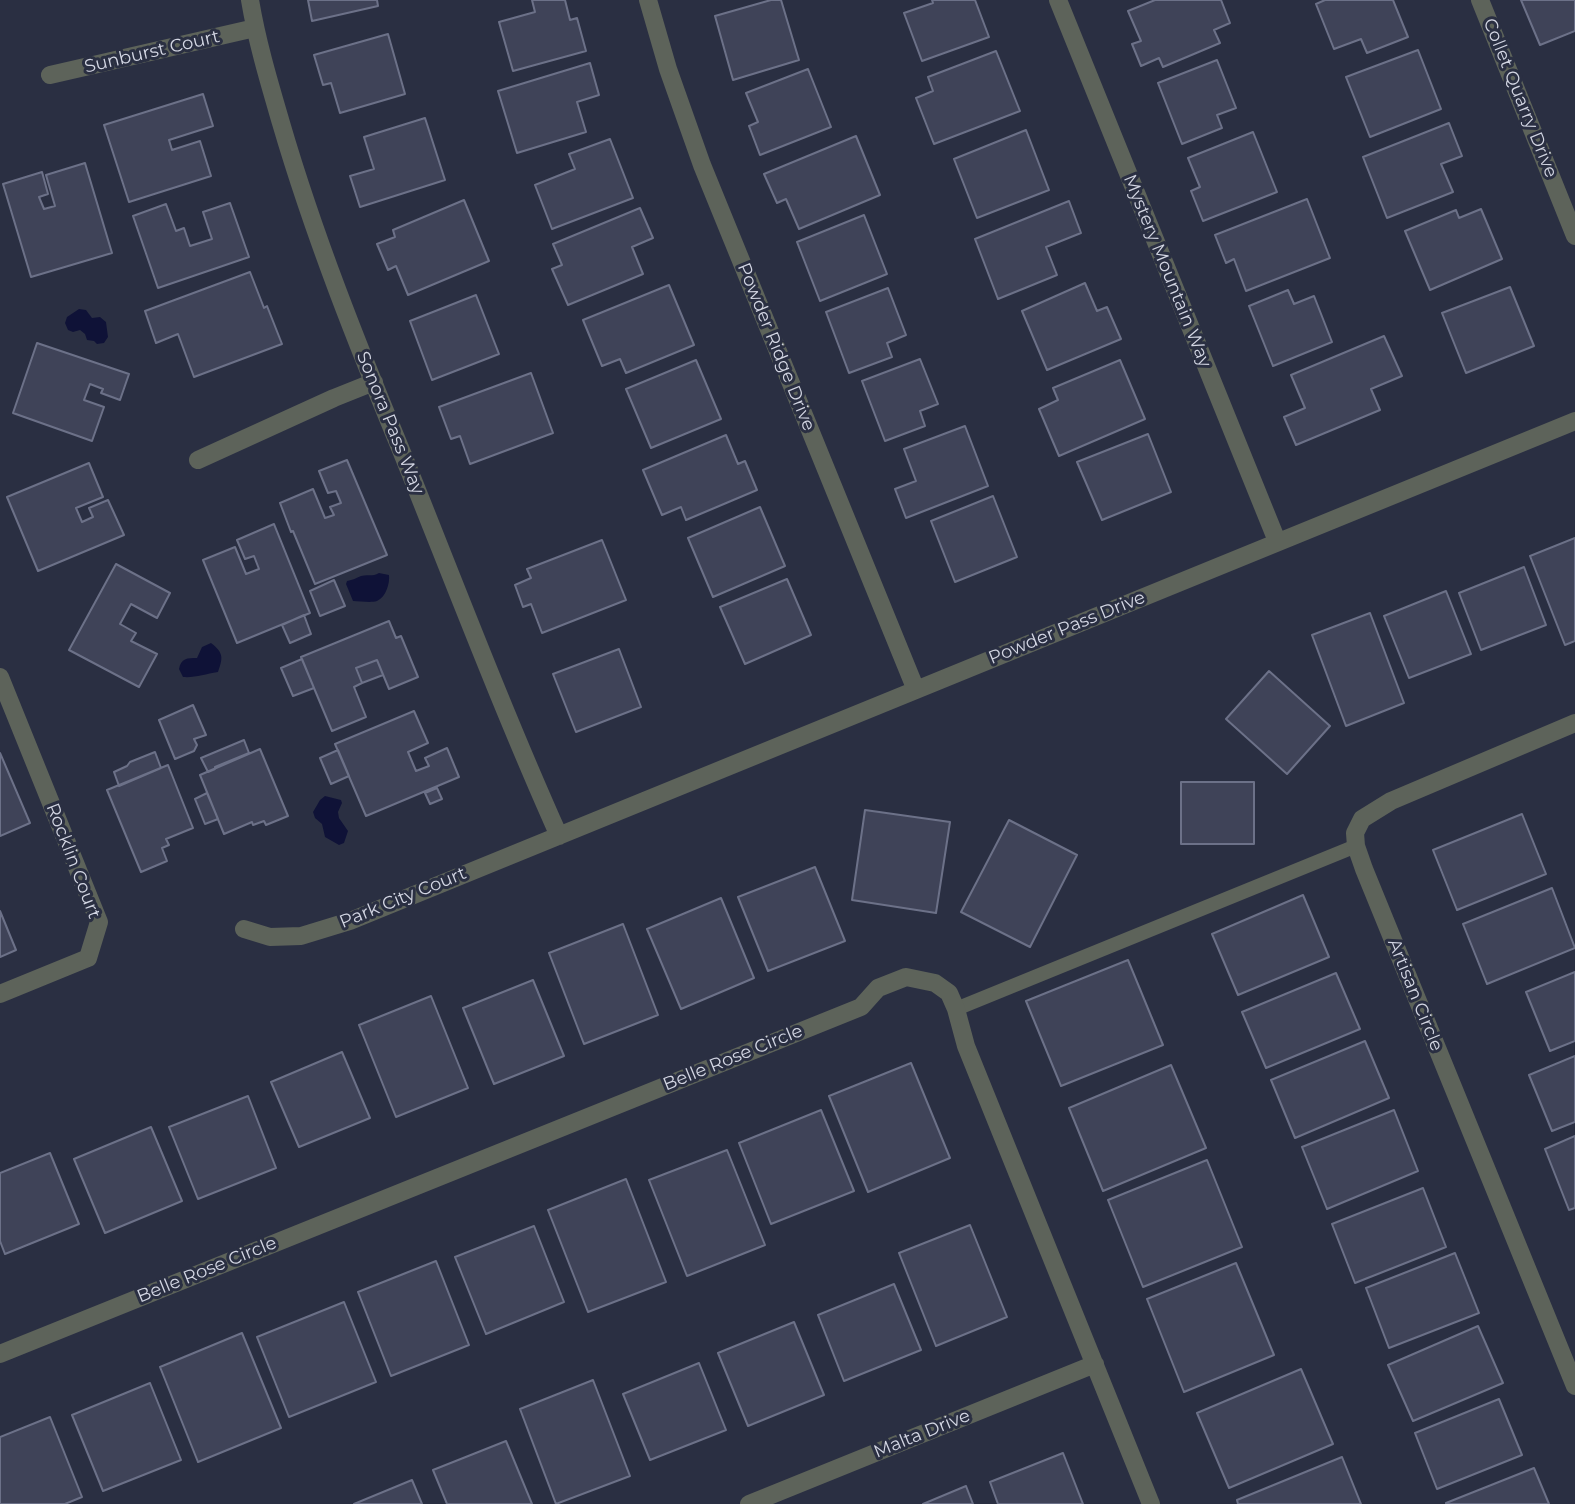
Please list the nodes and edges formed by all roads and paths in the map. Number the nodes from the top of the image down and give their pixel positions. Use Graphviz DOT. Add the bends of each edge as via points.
graph roads {
  1 [pos="250,0"];
  2 [pos="648,0"];
  3 [pos="1058,0"];
  4 [pos="1480,0"];
  5 [pos="255,28"];
  6 [pos="50,75"];
  7 [pos="1575,236"];
  8 [pos="374,382"];
  9 [pos="1575,421"];
  10 [pos="198,460"];
  11 [pos="1277,541"];
  12 [pos="0,677"];
  13 [pos="916,690"];
  14 [pos="1575,723"];
  15 [pos="559,836"];
  16 [pos="1356,846"];
  17 [pos="244,929"];
  18 [pos="0,994"];
  19 [pos="956,1009"];
  20 [pos="0,1354"];
  21 [pos="1095,1364"];
  22 [pos="1575,1386"];
  23 [pos="749,1504"];
  24 [pos="1152,1504"];
  1 -- 5 [label="street, Sonora Pass Way"];
  2 -- 13 [label="street, Powder Ridge Drive" via="702,165"];
  3 -- 11 [label="street, Mystery Mountain Way"];
  4 -- 7 [label="street, Collet Quarry Drive"];
  5 -- 6 [label="street, Sunburst Court"];
  5 -- 8 [label="street, Sonora Pass Way" via="296,176"];
  8 -- 10 [label="street"];
  8 -- 15 [label="street, Sonora Pass Way"];
  9 -- 11 [label="street, Powder Pass Drive"];
  11 -- 13 [label="street, Powder Pass Drive"];
  12 -- 18 [label="street, Rocklin Court" via="99,922 88,958"];
  13 -- 15 [label="street, Powder Pass Drive"];
  14 -- 16 [label="street" via="1391,801 1362,819 1355,833"];
  15 -- 17 [label="street, Park City Court" via="350,921 301,936 270,937"];
  16 -- 19 [label="lane"];
  16 -- 22 [label="street, Artisan Circle"];
  19 -- 20 [label="street, Belle Rose Circle" via="949,993 935,983 906,976 878,988 861,1007"];
  19 -- 21 [label="street, Belle Rose Circle" via="966,1046"];
  21 -- 23 [label="street, Malta Drive"];
  21 -- 24 [label="street, Belle Rose Circle"];
}
